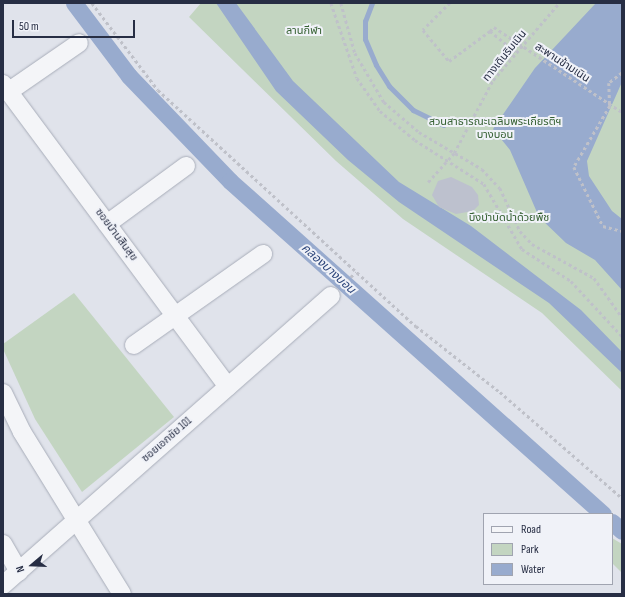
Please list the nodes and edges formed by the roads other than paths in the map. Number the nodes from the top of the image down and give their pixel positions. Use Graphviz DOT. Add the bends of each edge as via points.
graph roads {
  1 [pos="79,43"];
  2 [pos="6,88"];
  3 [pos="186,166"];
  4 [pos="107,224"];
  5 [pos="263,254"];
  6 [pos="332,296"];
  7 [pos="176,316"];
  8 [pos="134,345"];
  9 [pos="228,387"];
  10 [pos="3,393"];
  11 [pos="79,522"];
  12 [pos="3,544"];
  13 [pos="19,572"];
  14 [pos="3,585"];
  15 [pos="122,594"];
  1 -- 2 [label="street"];
  2 -- 4 [label="street, ซอยบ้านสินสุข"];
  3 -- 4 [label="street"];
  4 -- 7 [label="street, ซอยบ้านสินสุข"];
  5 -- 7 [label="street"];
  6 -- 9 [label="street, ซอยเอกชัย 101"];
  7 -- 8 [label="street"];
  7 -- 9 [label="street, ซอยบ้านสินสุข"];
  9 -- 11 [label="street, ซอยเอกชัย 101"];
  10 -- 11 [label="street" via="22,432"];
  11 -- 13 [label="street, ซอยเอกชัย 101"];
  11 -- 15 [label="street"];
  12 -- 13 [label="street"];
  13 -- 14 [label="street, ซอยเอกชัย 101"];
}
